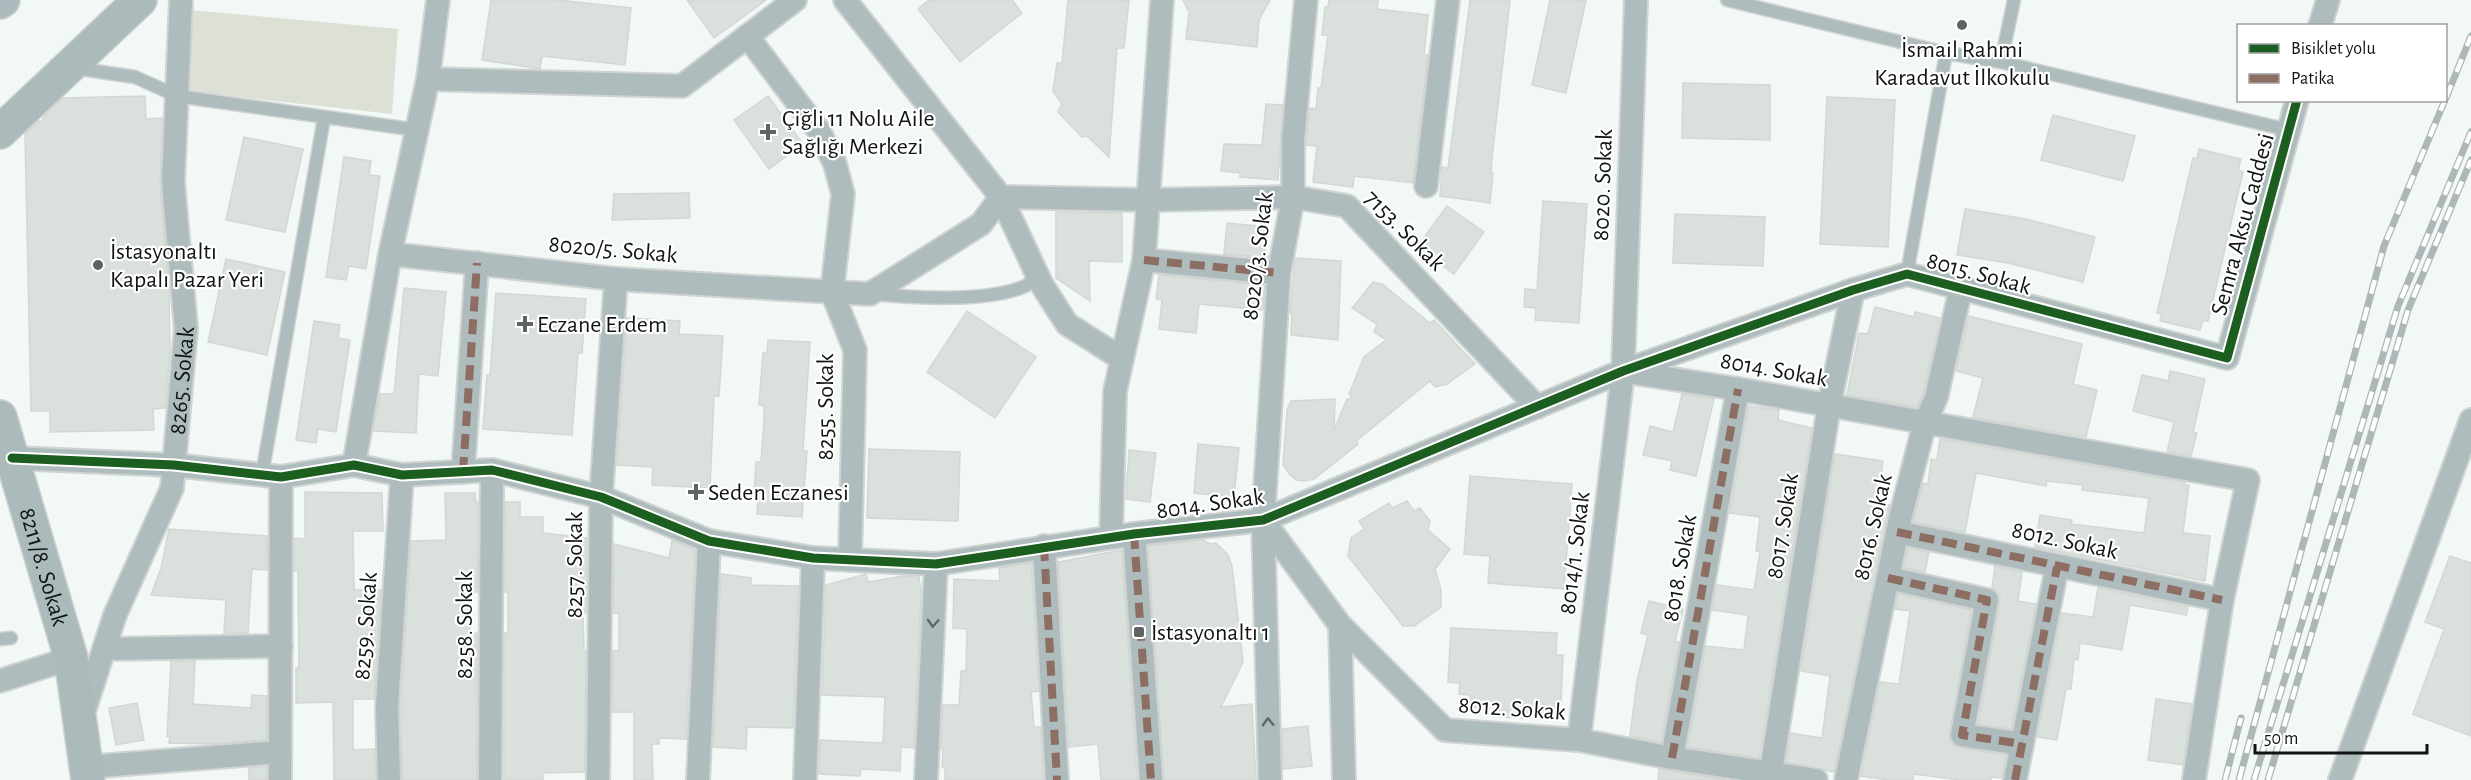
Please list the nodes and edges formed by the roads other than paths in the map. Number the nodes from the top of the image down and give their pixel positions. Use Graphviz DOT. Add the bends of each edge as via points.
graph roads {
  1 [pos="140,0"];
  2 [pos="181,0"];
  3 [pos="438,0"];
  4 [pos="795,0"];
  5 [pos="1162,0"];
  6 [pos="1306,0"];
  7 [pos="1448,0"];
  8 [pos="1636,0"];
  9 [pos="1727,0"];
  10 [pos="2014,0"];
  11 [pos="2328,0"];
  12 [pos="856,4"];
  13 [pos="2321,24"];
  14 [pos="747,36"];
  15 [pos="1946,53"];
  16 [pos="2001,62"];
  17 [pos="68,68"];
  18 [pos="428,80"];
  19 [pos="177,96"];
  20 [pos="2296,102"];
  21 [pos="324,117"];
  22 [pos="417,129"];
  23 [pos="2288,130"];
  24 [pos="0,132"];
  25 [pos="1426,186"];
  26 [pos="1001,197"];
  27 [pos="1293,197"];
  28 [pos="1149,200"];
  29 [pos="390,254"];
  30 [pos="1144,260"];
  31 [pos="477,263"];
  32 [pos="1279,273"];
  33 [pos="1907,274"];
  34 [pos="1037,275"];
  35 [pos="616,279"];
  36 [pos="1961,288"];
  37 [pos="1853,290"];
  38 [pos="832,292"];
  39 [pos="870,294"];
  40 [pos="2227,358"];
  41 [pos="1122,359"];
  42 [pos="1623,371"];
  43 [pos="1738,389"];
  44 [pos="1829,406"];
  45 [pos="1537,407"];
  46 [pos="0,417"];
  47 [pos="2471,420"];
  48 [pos="1924,422"];
  49 [pos="12,458"];
  50 [pos="174,465"];
  51 [pos="354,465"];
  52 [pos="492,470"];
  53 [pos="464,472"];
  54 [pos="402,475"];
  55 [pos="272,476"];
  56 [pos="601,497"];
  57 [pos="1263,520"];
  58 [pos="1897,532"];
  59 [pos="1134,534"];
  60 [pos="1112,537"];
  61 [pos="709,541"];
  62 [pos="1044,546"];
  63 [pos="813,558"];
  64 [pos="850,560"];
  65 [pos="936,564"];
  66 [pos="2057,567"];
  67 [pos="1888,578"];
  68 [pos="2222,600"];
  69 [pos="1340,625"];
  70 [pos="280,646"];
  71 [pos="104,649"];
  72 [pos="72,658"];
  73 [pos="0,681"];
  74 [pos="81,718"];
  75 [pos="1579,740"];
  76 [pos="2022,744"];
  77 [pos="280,752"];
  78 [pos="1672,758"];
  79 [pos="1771,771"];
  80 [pos="87,774"];
  81 [pos="280,780"];
  82 [pos="389,780"];
  83 [pos="490,780"];
  84 [pos="598,780"];
  85 [pos="698,780"];
  86 [pos="805,780"];
  87 [pos="926,780"];
  88 [pos="1057,780"];
  89 [pos="1151,780"];
  90 [pos="1270,780"];
  91 [pos="1344,780"];
  92 [pos="1816,780"];
  93 [pos="1846,780"];
  94 [pos="2015,780"];
  95 [pos="2194,780"];
  96 [pos="2340,780"];
  1 -- 17 [label="street"];
  2 -- 19 [label="street, 8265. Sokak"];
  3 -- 18 [label="street"];
  4 -- 14 [label="street"];
  5 -- 28 [label="street"];
  6 -- 27 [label="street, 8020/3. Sokak" via="1293,140"];
  7 -- 25 [label="street"];
  8 -- 42 [label="street, 8020. Sokak"];
  9 -- 15 [label="lane"];
  10 -- 16 [label="lane"];
  11 -- 13 [label="street"];
  12 -- 26 [label="street"];
  14 -- 18 [label="street" via="682,86"];
  14 -- 38 [label="street, 8255. Sokak" via="819,131 835,164 843,194"];
  15 -- 16 [label="lane"];
  15 -- 33 [label="lane"];
  16 -- 23 [label="lane"];
  17 -- 19 [label="lane" via="135,77"];
  17 -- 24 [label="street"];
  18 -- 22 [label="street"];
  19 -- 21 [label="lane"];
  19 -- 50 [label="street, 8265. Sokak" via="173,182 186,328"];
  20 -- 23 [label="street, Semra Aksu Caddesi"];
  21 -- 22 [label="lane"];
  21 -- 55 [label="lane"];
  22 -- 29 [label="street"];
  23 -- 40 [label="street, Semra Aksu Caddesi"];
  26 -- 28 [label="street, 7153. Sokak"];
  26 -- 34 [label="street"];
  26 -- 39 [label="street" via="981,224"];
  27 -- 28 [label="street, 7153. Sokak"];
  27 -- 32 [label="street, 8020/3. Sokak"];
  27 -- 45 [label="street, 7153. Sokak" via="1347,206"];
  28 -- 30 [label="street"];
  29 -- 31 [label="street, 8020/5. Sokak"];
  29 -- 51 [label="street"];
  30 -- 32 [label="street"];
  30 -- 41 [label="street"];
  31 -- 35 [label="street, 8020/5. Sokak"];
  31 -- 53 [label="street"];
  32 -- 57 [label="street, 8020/3. Sokak"];
  33 -- 36 [label="street, 8015. Sokak"];
  33 -- 37 [label="street, 8015. Sokak"];
  34 -- 39 [label="lane" via="1026,286 1002,293 921,298"];
  34 -- 41 [label="street" via="1067,324"];
  35 -- 38 [label="street, 8020/5. Sokak"];
  35 -- 56 [label="street, 8257. Sokak"];
  36 -- 40 [label="street, 8015. Sokak"];
  36 -- 48 [label="street, 8016. Sokak" via="1936,398"];
  37 -- 42 [label="street, 8015. Sokak"];
  37 -- 44 [label="street, 8017. Sokak"];
  38 -- 39 [label="street, 8020/5. Sokak"];
  38 -- 64 [label="street, 8255. Sokak" via="855,350"];
  41 -- 60 [label="street" via="1115,392"];
  42 -- 43 [label="street, 8014. Sokak"];
  42 -- 45 [label="street, 8014. Sokak"];
  42 -- 75 [label="street, 8014/1. Sokak"];
  43 -- 44 [label="street, 8014. Sokak"];
  43 -- 78 [label="street, 8018. Sokak"];
  44 -- 48 [label="street, 8014. Sokak"];
  44 -- 79 [label="street, 8017. Sokak"];
  45 -- 57 [label="street, 8014. Sokak"];
  46 -- 49 [label="street, 8211/8. Sokak"];
  47 -- 96 [label="street"];
  48 -- 58 [label="street, 8016. Sokak"];
  48 -- 68 [label="street, 8014. Sokak" via="2248,480"];
  49 -- 50 [label="street"];
  49 -- 72 [label="street, 8211/8. Sokak"];
  50 -- 55 [label="street"];
  50 -- 71 [label="street, 8265. Sokak" via="172,488 115,615"];
  51 -- 54 [label="street, 8014. Sokak"];
  51 -- 55 [label="street"];
  52 -- 53 [label="street, 8014. Sokak"];
  52 -- 56 [label="street, 8014. Sokak"];
  52 -- 83 [label="street, 8258. Sokak"];
  53 -- 54 [label="street, 8014. Sokak"];
  54 -- 82 [label="street, 8259. Sokak" via="387,706"];
  55 -- 70 [label="street"];
  56 -- 61 [label="street, 8014. Sokak"];
  56 -- 84 [label="street, 8257. Sokak"];
  57 -- 59 [label="street, 8014. Sokak"];
  57 -- 69 [label="street, 8012. Sokak"];
  90 -- 57 [label="street, 8020/3. Sokak, one-way"];
  58 -- 66 [label="street, 8012. Sokak"];
  58 -- 67 [label="street, 8016. Sokak"];
  59 -- 60 [label="street, 8014. Sokak"];
  59 -- 89 [label="street"];
  60 -- 62 [label="street, 8014. Sokak"];
  61 -- 63 [label="street, 8014. Sokak"];
  61 -- 85 [label="street"];
  62 -- 65 [label="street, 8014. Sokak"];
  62 -- 88 [label="street"];
  63 -- 64 [label="street, 8014. Sokak"];
  63 -- 86 [label="street"];
  64 -- 65 [label="street, 8014. Sokak"];
  65 -- 87 [label="street, one-way"];
  66 -- 68 [label="street, 8012. Sokak"];
  66 -- 76 [label="street"];
  67 -- 76 [label="street" via="1988,600 1962,735"];
  67 -- 93 [label="street, 8016. Sokak"];
  68 -- 95 [label="street"];
  69 -- 75 [label="street, 8012. Sokak" via="1445,730"];
  69 -- 91 [label="street"];
  70 -- 71 [label="street"];
  70 -- 77 [label="street"];
  71 -- 74 [label="street, 8265. Sokak"];
  72 -- 73 [label="street"];
  72 -- 74 [label="street, 8211/8. Sokak"];
  74 -- 80 [label="street, 8265. Sokak"];
  75 -- 78 [label="street, 8012. Sokak"];
  76 -- 94 [label="street"];
  77 -- 80 [label="street"];
  77 -- 81 [label="street"];
  78 -- 79 [label="street, 8012. Sokak"];
  79 -- 92 [label="street, 8012. Sokak"];
}
